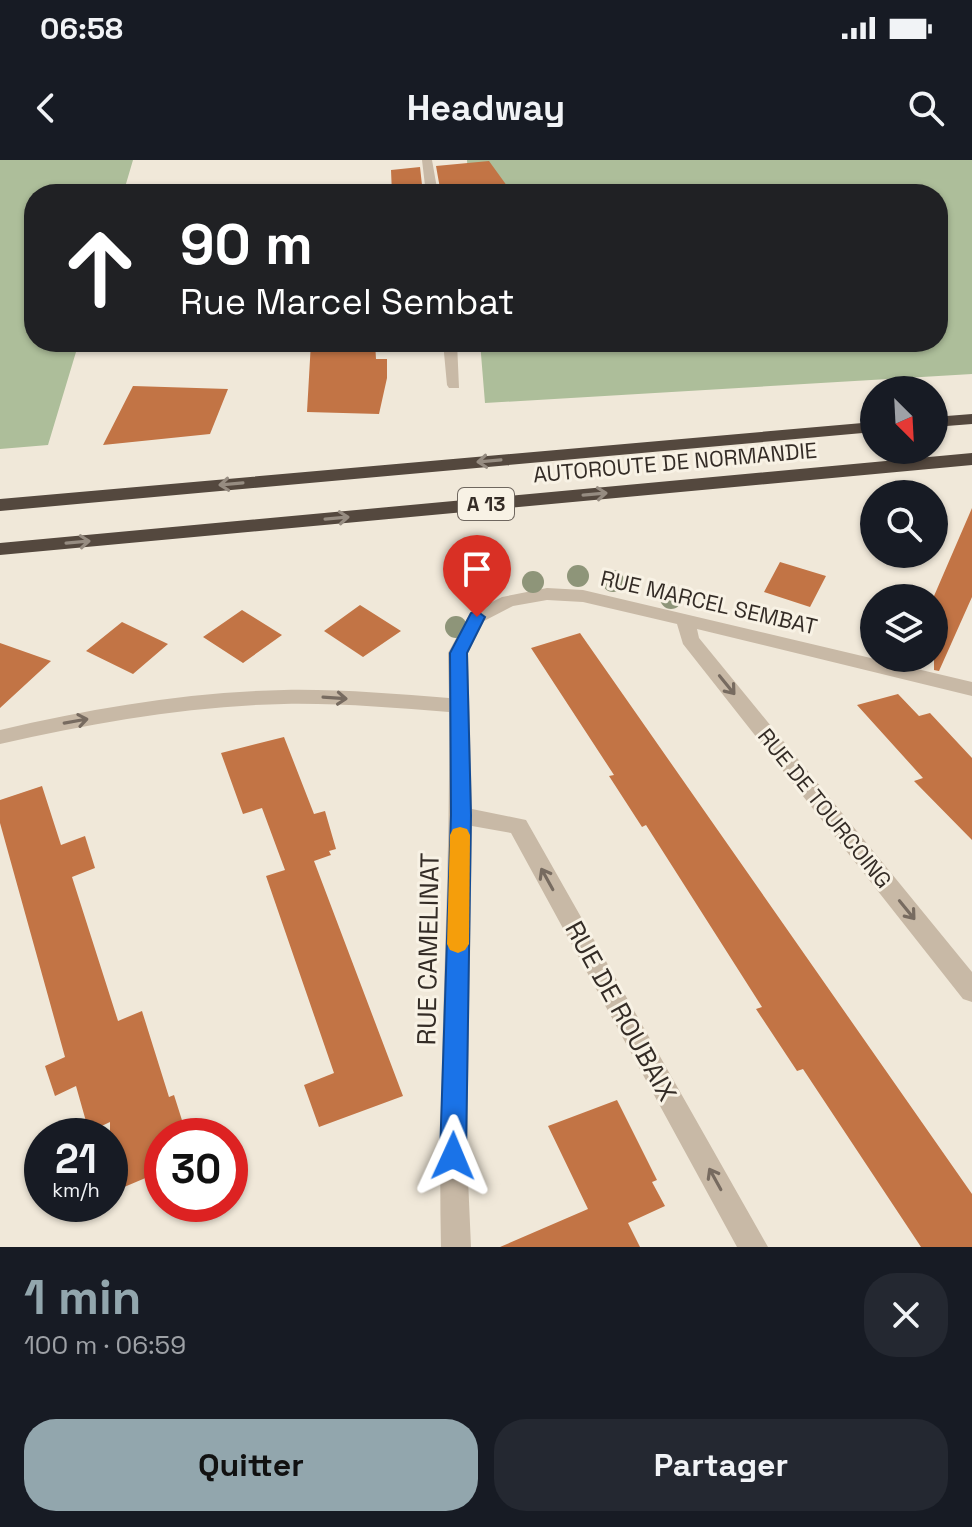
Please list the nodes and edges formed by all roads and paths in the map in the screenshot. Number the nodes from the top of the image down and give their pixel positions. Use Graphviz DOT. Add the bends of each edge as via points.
graph roads {
  1 [pos="427,160"];
  2 [pos="431,184"];
  3 [pos="451,352"];
  4 [pos="454,385"];
  5 [pos="972,419"];
  6 [pos="948,421"];
  7 [pos="860,428"];
  8 [pos="972,459"];
  9 [pos="0,505"];
  10 [pos="0,549"];
  11 [pos="685,621"];
  12 [pos="458,653"];
  13 [pos="972,689"];
  14 [pos="457,706"];
  15 [pos="0,737"];
  16 [pos="461,815"];
  17 [pos="972,991"];
  18 [pos="456,1247"];
  19 [pos="753,1247"];
  1 -- 2 [label="street"];
  3 -- 4 [label="street"];
  5 -- 6 [label="highway"];
  7 -- 9 [label="highway, AUTOROUTE DE NORMANDIE / A 13, one-way"];
  10 -- 8 [label="highway, AUTOROUTE DE NORMANDIE / A 13, one-way"];
  11 -- 12 [label="street, RUE MARCEL SEMBAT" via="583,596 547,594 508,601 477,617"];
  11 -- 13 [label="street, RUE MARCEL SEMBAT"];
  11 -- 17 [label="street, RUE DE TOURCOING, one-way" via="690,640"];
  12 -- 14 [label="street, RUE CAMELINAT"];
  15 -- 14 [label="street, one-way" via="173,705 321,697"];
  14 -- 16 [label="street, RUE CAMELINAT"];
  16 -- 18 [label="street, RUE CAMELINAT" via="453,1156"];
  19 -- 16 [label="street, RUE DE ROUBAIX, one-way" via="518,826"];
}
